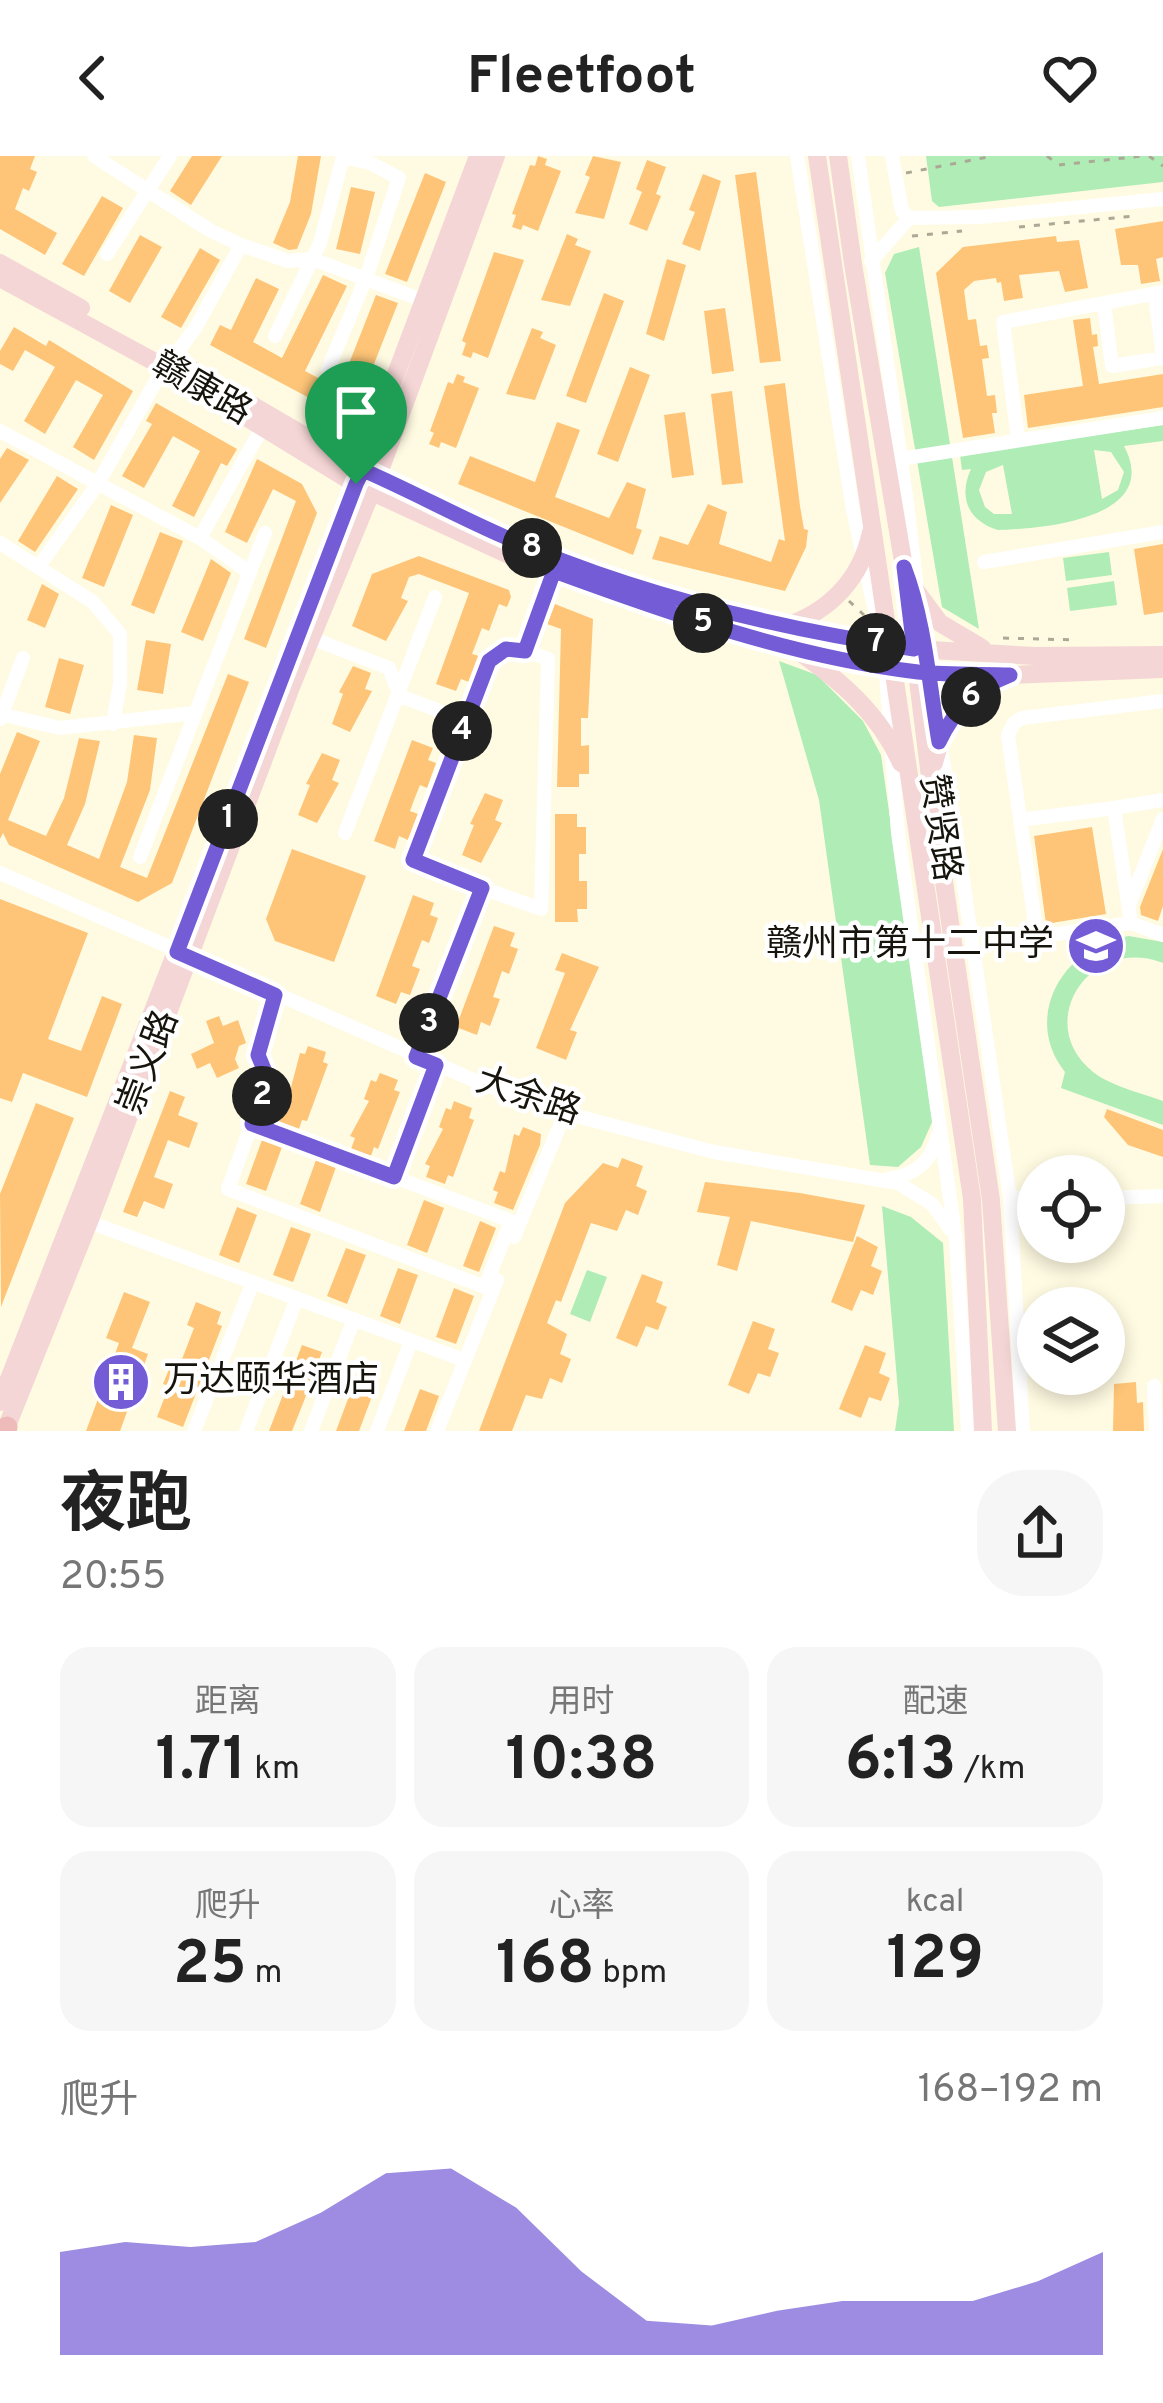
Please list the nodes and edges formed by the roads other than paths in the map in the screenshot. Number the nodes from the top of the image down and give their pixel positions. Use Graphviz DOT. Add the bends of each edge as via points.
graph roads {
  1 [pos="94,156"];
  2 [pos="170,156"];
  3 [pos="344,156"];
  4 [pos="478,156"];
  5 [pos="496,156"];
  6 [pos="796,156"];
  7 [pos="818,156"];
  8 [pos="838,156"];
  9 [pos="858,156"];
  10 [pos="892,156"];
  11 [pos="148,188"];
  12 [pos="1163,199"];
  13 [pos="909,218"];
  14 [pos="241,245"];
  15 [pos="107,254"];
  16 [pos="312,259"];
  17 [pos="871,261"];
  18 [pos="0,263"];
  19 [pos="0,278"];
  20 [pos="366,278"];
  21 [pos="1159,294"];
  22 [pos="425,301"];
  23 [pos="1104,304"];
  24 [pos="275,336"];
  25 [pos="168,363"];
  26 [pos="328,368"];
  27 [pos="1163,418"];
  28 [pos="263,426"];
  29 [pos="0,431"];
  30 [pos="1018,440"];
  31 [pos="900,459"];
  32 [pos="367,481"];
  33 [pos="97,485"];
  34 [pos="872,516"];
  35 [pos="1163,532"];
  36 [pos="265,533"];
  37 [pos="200,538"];
  38 [pos="0,543"];
  39 [pos="865,555"];
  40 [pos="984,562"];
  41 [pos="40,566"];
  42 [pos="904,567"];
  43 [pos="554,571"];
  44 [pos="249,572"];
  45 [pos="917,594"];
  46 [pos="435,597"];
  47 [pos="786,634"];
  48 [pos="311,638"];
  49 [pos="886,645"];
  50 [pos="919,650"];
  51 [pos="525,651"];
  52 [pos="1163,655"];
  53 [pos="23,658"];
  54 [pos="1010,665"];
  55 [pos="889,667"];
  56 [pos="1163,669"];
  57 [pos="922,672"];
  58 [pos="400,696"];
  59 [pos="1163,701"];
  60 [pos="195,713"];
  61 [pos="0,716"];
  62 [pos="466,722"];
  63 [pos="113,724"];
  64 [pos="939,742"];
  65 [pos="893,746"];
  66 [pos="932,785"];
  67 [pos="1163,800"];
  68 [pos="911,802"];
  69 [pos="1114,808"];
  70 [pos="1163,819"];
  71 [pos="1020,820"];
  72 [pos="345,833"];
  73 [pos="140,857"];
  74 [pos="0,872"];
  75 [pos="482,888"];
  76 [pos="1129,915"];
  77 [pos="1163,935"];
  78 [pos="183,955"];
  79 [pos="275,995"];
  80 [pos="951,1054"];
  81 [pos="416,1057"];
  82 [pos="436,1065"];
  83 [pos="973,1066"];
  84 [pos="997,1112"];
  85 [pos="565,1113"];
  86 [pos="252,1124"];
  87 [pos="940,1124"];
  88 [pos="394,1177"];
  89 [pos="876,1180"];
  90 [pos="1163,1196"];
  91 [pos="1125,1197"];
  92 [pos="1010,1198"];
  93 [pos="1017,1198"];
  94 [pos="89,1222"];
  95 [pos="956,1241"];
  96 [pos="1013,1258"];
  97 [pos="254,1282"];
  98 [pos="976,1292"];
  99 [pos="297,1298"];
  100 [pos="1000,1314"];
  101 [pos="354,1319"];
  102 [pos="411,1341"];
  103 [pos="464,1360"];
  104 [pos="1154,1386"];
  105 [pos="0,1402"];
  106 [pos="6,1430"];
  107 [pos="194,1431"];
  108 [pos="246,1431"];
  109 [pos="311,1431"];
  110 [pos="377,1431"];
  111 [pos="436,1431"];
  112 [pos="968,1431"];
  113 [pos="983,1431"];
  114 [pos="1007,1431"];
  115 [pos="1023,1431"];
  116 [pos="1156,1431"];
  1 -- 11 [label="street"];
  2 -- 11 [label="street"];
  3 -- 16 [label="street"];
  3 -- 20 [label="street" via="400,178"];
  4 -- 22 [label="main road, 崇义路"];
  5 -- 32 [label="main road, 崇义路"];
  6 -- 39 [label="street"];
  7 -- 34 [label="main road, 赞贤路"];
  8 -- 42 [label="main road, 赞贤路"];
  9 -- 17 [label="street"];
  10 -- 13 [label="street"];
  11 -- 14 [label="street"];
  11 -- 15 [label="street"];
  12 -- 13 [label="street"];
  13 -- 17 [label="street"];
  14 -- 16 [label="street" via="288,262"];
  14 -- 25 [label="street"];
  16 -- 20 [label="street"];
  16 -- 24 [label="street"];
  17 -- 31 [label="street"];
  18 -- 25 [label="main road, 赣康路"];
  19 -- 25 [label="main road, 赣康路"];
  20 -- 22 [label="street"];
  20 -- 26 [label="street"];
  21 -- 23 [label="street"];
  21 -- 23 [label="street" via="1162,358 1112,366"];
  22 -- 32 [label="main road, 崇义路"];
  23 -- 30 [label="street" via="1004,322"];
  25 -- 28 [label="main road, 赣康路"];
  25 -- 32 [label="main road, 赣康路"];
  25 -- 33 [label="street"];
  27 -- 30 [label="street"];
  28 -- 32 [label="main road, 赣康路"];
  28 -- 37 [label="street"];
  29 -- 33 [label="street"];
  30 -- 31 [label="street"];
  31 -- 45 [label="street"];
  32 -- 43 [label="main road, 赣康路"];
  32 -- 47 [label="main road, 赣康路" via="630,584"];
  32 -- 48 [label="main road, 崇义路"];
  32 -- 78 [label="main road, 崇义路"];
  33 -- 37 [label="street"];
  33 -- 41 [label="street"];
  34 -- 39 [label="main road"];
  34 -- 49 [label="main road, 赞贤路"];
  35 -- 40 [label="street"];
  36 -- 44 [label="street"];
  37 -- 44 [label="street"];
  38 -- 41 [label="street"];
  39 -- 47 [label="main road" via="835,598"];
  39 -- 49 [label="street"];
  41 -- 63 [label="street" via="93,602 120,634"];
  42 -- 45 [label="main road"];
  42 -- 50 [label="main road, 赞贤路"];
  43 -- 47 [label="main road, 赣康路" via="675,616"];
  43 -- 51 [label="street"];
  44 -- 60 [label="street"];
  45 -- 50 [label="street"];
  45 -- 54 [label="main road" via="962,639"];
  46 -- 58 [label="street"];
  47 -- 49 [label="main road, 赣康路"];
  47 -- 55 [label="main road, 赣康路"];
  47 -- 65 [label="main road" via="854,695"];
  48 -- 58 [label="street" via="389,668"];
  48 -- 78 [label="main road, 崇义路"];
  49 -- 50 [label="main road, 赣康路"];
  49 -- 55 [label="main road, 赞贤路"];
  50 -- 54 [label="main road, 赣康路"];
  50 -- 57 [label="main road, 赞贤路"];
  51 -- 62 [label="street" via="492,656"];
  51 -- 75 [label="street" via="548,659 541,909"];
  52 -- 54 [label="main road, 赣康路"];
  53 -- 61 [label="street"];
  54 -- 56 [label="main road, 赣康路"];
  54 -- 57 [label="main road, 赣康路"];
  54 -- 64 [label="main road" via="965,702"];
  55 -- 57 [label="main road, 赣康路"];
  55 -- 65 [label="street"];
  55 -- 68 [label="main road, 赞贤路"];
  57 -- 64 [label="street"];
  57 -- 66 [label="main road, 赞贤路"];
  58 -- 62 [label="street"];
  58 -- 72 [label="street"];
  59 -- 71 [label="street" via="1014,723 1008,735"];
  60 -- 63 [label="street"];
  60 -- 73 [label="street"];
  61 -- 63 [label="street" via="60,728"];
  62 -- 75 [label="street" via="413,860"];
  64 -- 66 [label="main road"];
  64 -- 84 [label="street"];
  65 -- 68 [label="main road"];
  65 -- 87 [label="street"];
  66 -- 83 [label="main road, 赞贤路"];
  67 -- 69 [label="street"];
  68 -- 80 [label="main road, 赞贤路"];
  69 -- 71 [label="street"];
  69 -- 76 [label="street"];
  70 -- 76 [label="street"];
  71 -- 76 [label="street" via="1037,937"];
  74 -- 78 [label="street, 大余路"];
  75 -- 81 [label="street"];
  76 -- 77 [label="street"];
  78 -- 79 [label="street, 大余路"];
  78 -- 94 [label="main road, 崇义路"];
  78 -- 105 [label="main road, 崇义路"];
  79 -- 81 [label="street, 大余路"];
  79 -- 86 [label="street" via="258,1055 268,1079"];
  80 -- 87 [label="street"];
  80 -- 98 [label="main road, 赞贤路"];
  81 -- 82 [label="street, 大余路"];
  82 -- 85 [label="street, 大余路"];
  82 -- 88 [label="street"];
  83 -- 84 [label="street"];
  83 -- 100 [label="main road, 赞贤路"];
  84 -- 92 [label="street"];
  85 -- 89 [label="street, 大余路" via="714,1152"];
  85 -- 103 [label="street"];
  86 -- 88 [label="street"];
  86 -- 88 [label="street" via="228,1189 485,1287 511,1222"];
  87 -- 89 [label="street" via="923,1165"];
  87 -- 95 [label="street"];
  89 -- 95 [label="street, 大余路" via="923,1197"];
  90 -- 91 [label="street"];
  92 -- 93 [label="street"];
  92 -- 96 [label="street"];
  94 -- 97 [label="street"];
  94 -- 106 [label="main road, 崇义路"];
  95 -- 98 [label="street"];
  95 -- 112 [label="street"];
  96 -- 100 [label="street"];
  96 -- 115 [label="street"];
  97 -- 99 [label="street"];
  97 -- 107 [label="street"];
  98 -- 113 [label="main road, 赞贤路"];
  99 -- 101 [label="street"];
  99 -- 108 [label="street"];
  100 -- 114 [label="main road, 赞贤路"];
  101 -- 102 [label="street"];
  101 -- 109 [label="street"];
  102 -- 103 [label="street"];
  102 -- 110 [label="street"];
  103 -- 111 [label="street"];
  104 -- 116 [label="street"];
}
